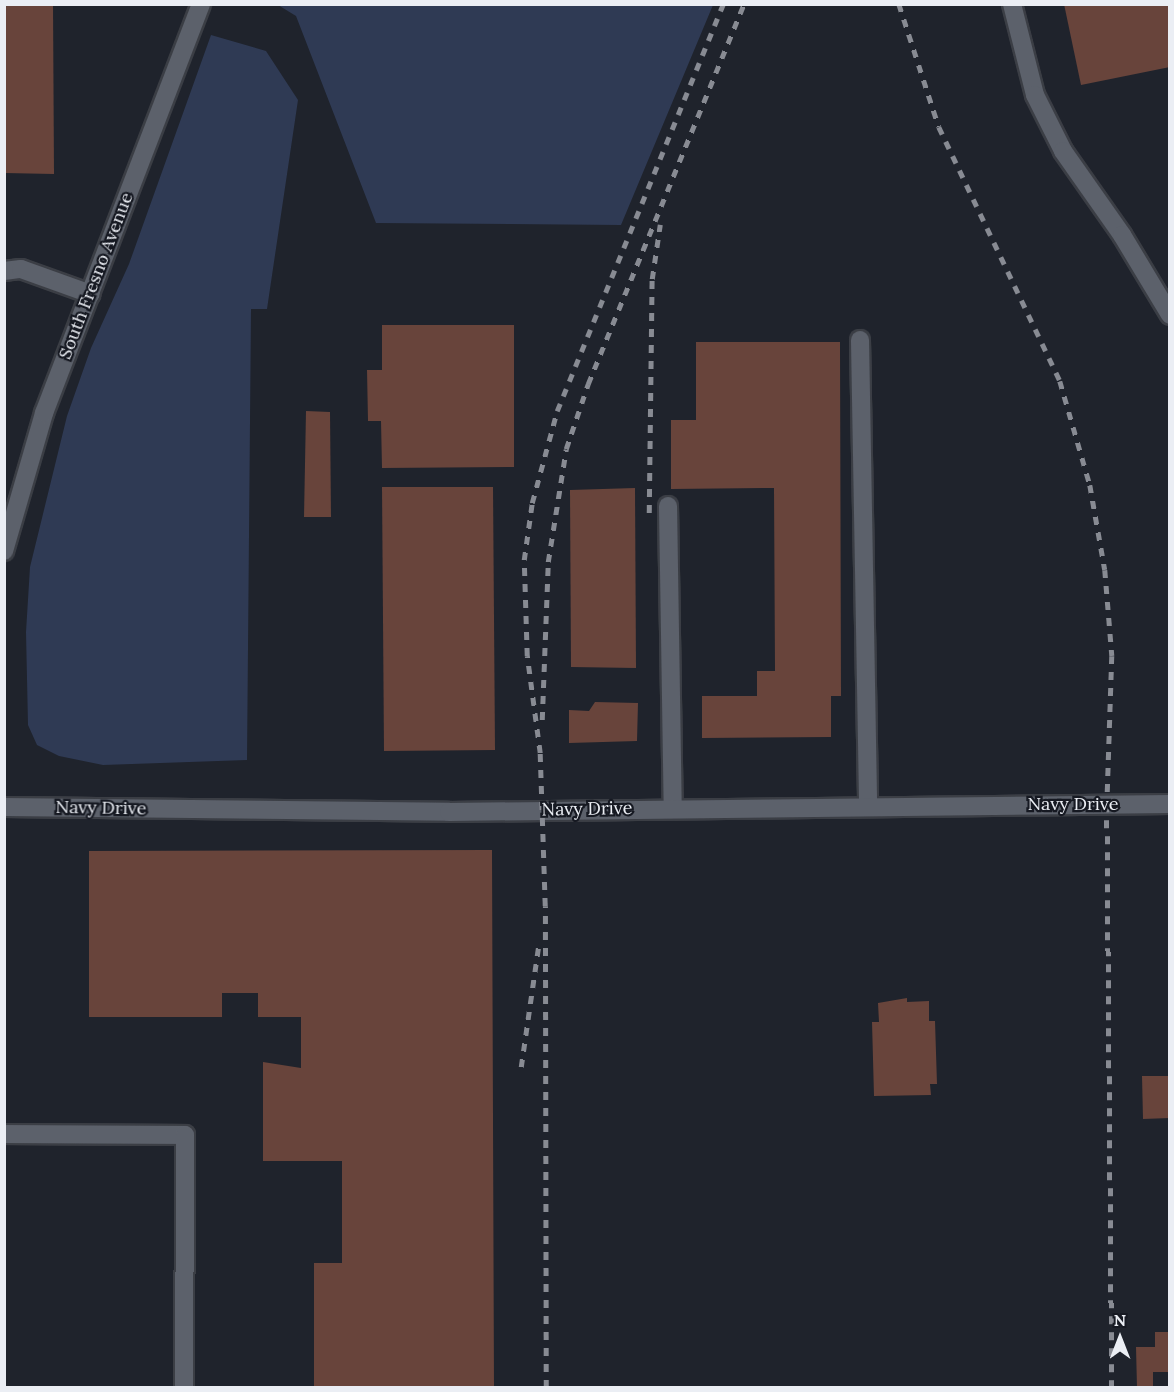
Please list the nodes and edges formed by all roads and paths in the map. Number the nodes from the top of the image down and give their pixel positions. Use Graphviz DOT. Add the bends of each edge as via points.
graph roads {
  1 [pos="201,4"];
  2 [pos="1011,4"];
  3 [pos="4,271"];
  4 [pos="91,294"];
  5 [pos="1170,315"];
  6 [pos="860,340"];
  7 [pos="668,506"];
  8 [pos="4,551"];
  9 [pos="1170,804"];
  10 [pos="868,806"];
  11 [pos="4,807"];
  12 [pos="673,808"];
  13 [pos="4,1134"];
  14 [pos="184,1388"];
  1 -- 4 [label="street, South Fresno Avenue"];
  2 -- 5 [label="street" via="1035,95 1063,151 1122,235"];
  3 -- 4 [label="street" via="21,269"];
  4 -- 8 [label="street, South Fresno Avenue" via="41,423"];
  6 -- 10 [label="street"];
  7 -- 12 [label="street"];
  9 -- 10 [label="street, Navy Drive"];
  10 -- 12 [label="street, Navy Drive"];
  11 -- 12 [label="street, Navy Drive" via="449,812"];
  13 -- 14 [label="street" via="185,1135"];
}
